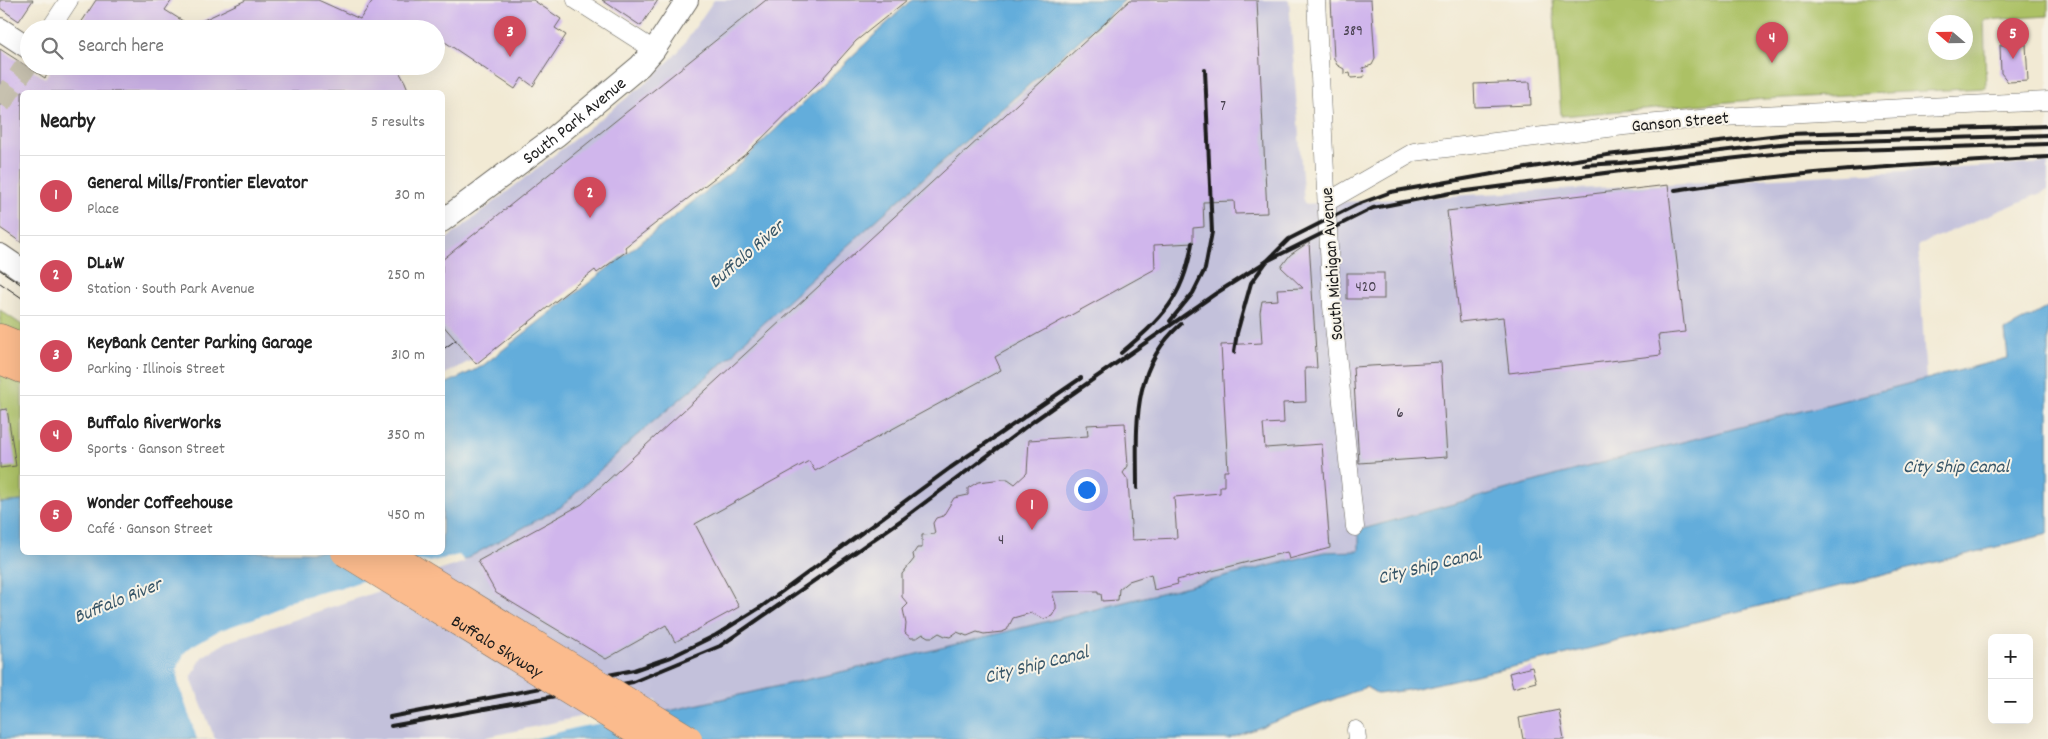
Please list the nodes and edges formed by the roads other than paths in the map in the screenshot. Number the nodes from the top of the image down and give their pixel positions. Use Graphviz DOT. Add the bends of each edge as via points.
graph roads {
  1 [pos="69,0"];
  2 [pos="576,0"];
  3 [pos="687,0"];
  4 [pos="1316,0"];
  5 [pos="56,20"];
  6 [pos="0,30"];
  7 [pos="20,50"];
  8 [pos="654,50"];
  9 [pos="2048,101"];
  10 [pos="1327,202"];
  11 [pos="445,219"];
  12 [pos="0,255"];
  13 [pos="20,269"];
  14 [pos="0,338"];
  15 [pos="20,345"];
  16 [pos="0,360"];
  17 [pos="20,368"];
  18 [pos="1355,527"];
  19 [pos="349,555"];
  20 [pos="389,555"];
  21 [pos="649,739"];
  22 [pos="688,739"];
  1 -- 5 [label="street"];
  2 -- 8 [label="street"];
  3 -- 8 [label="street, South Park Avenue"];
  4 -- 10 [label="street, South Michigan Avenue"];
  6 -- 7 [label="street"];
  8 -- 11 [label="street, South Park Avenue" via="587,112"];
  9 -- 10 [label="street, Ganson Street" via="1722,117 1414,152"];
  10 -- 18 [label="street, South Michigan Avenue" via="1332,306"];
  12 -- 13 [label="street"];
  14 -- 15 [label="highway"];
  16 -- 17 [label="highway"];
  19 -- 21 [label="highway, Buffalo Skyway, bridge"];
  20 -- 22 [label="highway, Buffalo Skyway, bridge"];
}
